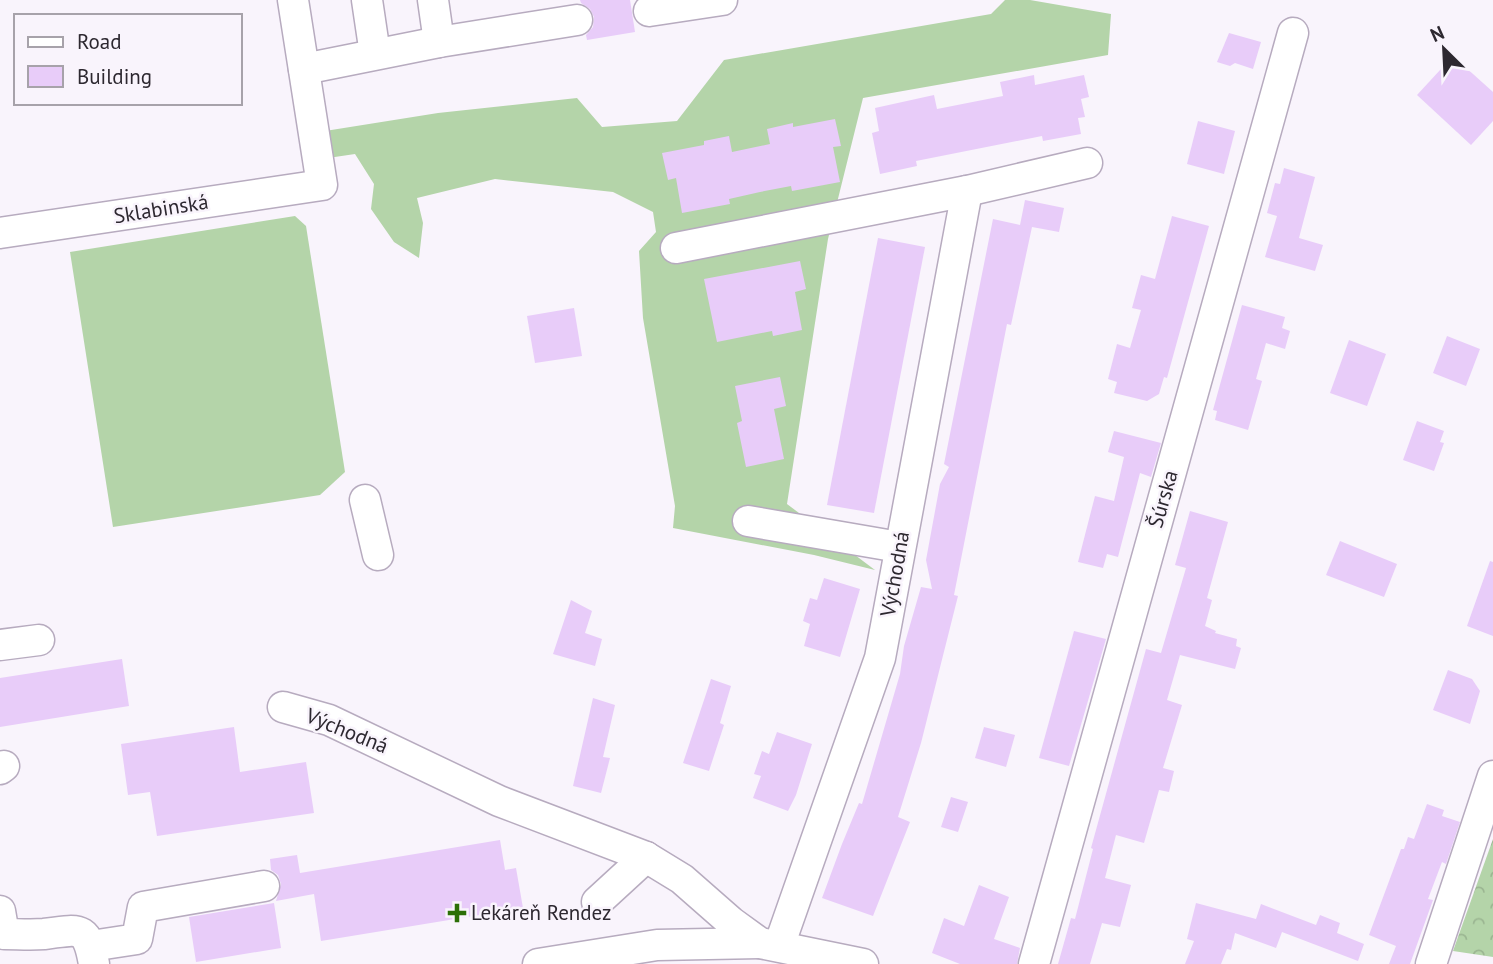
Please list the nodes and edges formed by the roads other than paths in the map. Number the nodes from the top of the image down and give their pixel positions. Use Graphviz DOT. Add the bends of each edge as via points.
graph roads {
  1 [pos="293,0"];
  2 [pos="366,0"];
  3 [pos="433,0"];
  4 [pos="722,0"];
  5 [pos="649,11"];
  6 [pos="577,20"];
  7 [pos="1293,33"];
  8 [pos="439,42"];
  9 [pos="375,54"];
  10 [pos="304,69"];
  11 [pos="1087,163"];
  12 [pos="967,191"];
  13 [pos="0,233"];
  14 [pos="676,248"];
  15 [pos="365,499"];
  16 [pos="748,521"];
  17 [pos="900,547"];
  18 [pos="378,555"];
  19 [pos="39,640"];
  20 [pos="0,645"];
  21 [pos="283,707"];
  22 [pos="1493,776"];
  23 [pos="1486,814"];
  24 [pos="646,856"];
  25 [pos="264,886"];
  26 [pos="597,902"];
  27 [pos="1,926"];
  28 [pos="766,951"];
  29 [pos="92,955"];
  30 [pos="538,964"];
  31 [pos="863,964"];
  32 [pos="1034,964"];
  33 [pos="1431,964"];
  1 -- 10 [label="street"];
  2 -- 9 [label="street"];
  3 -- 8 [label="street"];
  4 -- 5 [label="street"];
  6 -- 8 [label="street"];
  7 -- 32 [label="street, Šúrska"];
  8 -- 9 [label="street"];
  9 -- 10 [label="street"];
  10 -- 13 [label="street, Sklabinská" via="322,185"];
  11 -- 12 [label="street"];
  12 -- 14 [label="street"];
  12 -- 17 [label="street, Východná"];
  15 -- 18 [label="street"];
  16 -- 17 [label="street"];
  17 -- 28 [label="street, Východná" via="880,658"];
  19 -- 20 [label="street"];
  21 -- 24 [label="street, Východná" via="329,720 499,800"];
  22 -- 23 [label="street"];
  23 -- 33 [label="street"];
  24 -- 26 [label="street"];
  24 -- 28 [label="street, Východná" via="682,880"];
  25 -- 29 [label="street" via="142,907 137,939"];
  27 -- 29 [label="street" via="42,934 71,929 85,935"];
  28 -- 30 [label="street" via="657,944"];
  28 -- 31 [label="street, Východná"];
}
